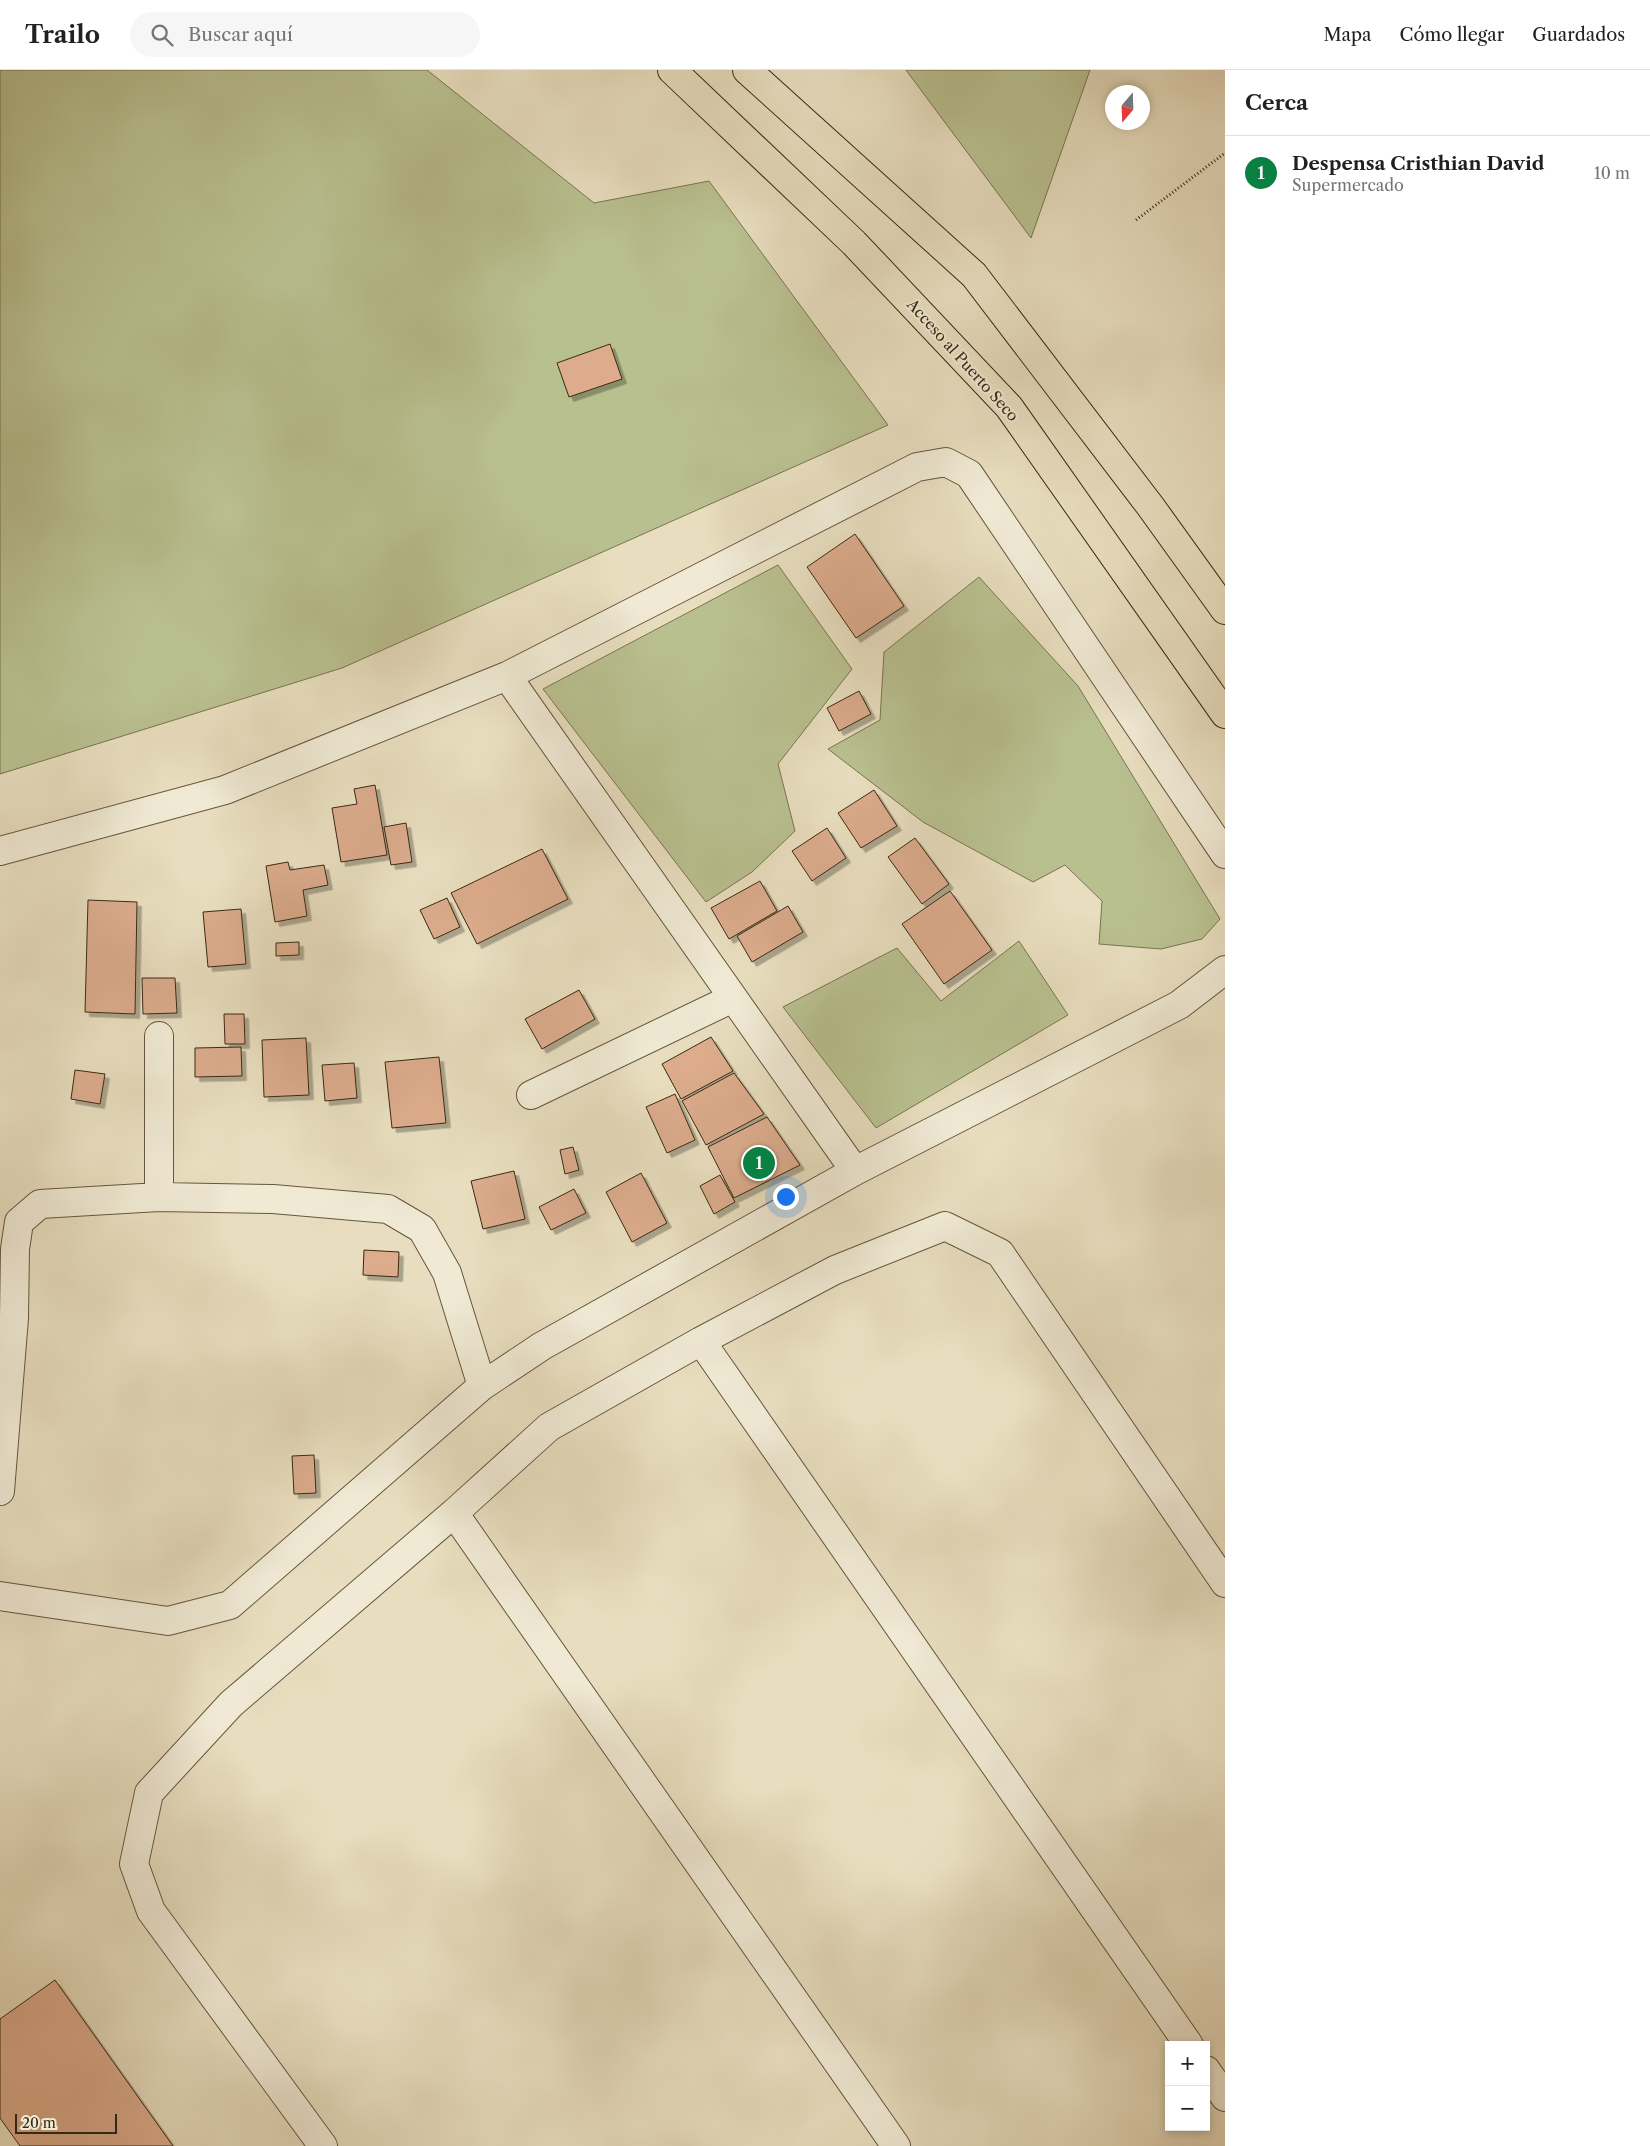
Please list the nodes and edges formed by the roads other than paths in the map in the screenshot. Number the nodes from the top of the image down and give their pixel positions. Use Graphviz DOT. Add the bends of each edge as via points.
graph roads {
  1 [pos="672,70"];
  2 [pos="747,70"];
  3 [pos="1225,610"];
  4 [pos="507,676"];
  5 [pos="1225,714"];
  6 [pos="0,851"];
  7 [pos="1225,854"];
  8 [pos="1225,970"];
  9 [pos="733,998"];
  10 [pos="159,1036"];
  11 [pos="531,1095"];
  12 [pos="855,1171"];
  13 [pos="159,1197"];
  14 [pos="7,1317"];
  15 [pos="701,1341"];
  16 [pos="482,1386"];
  17 [pos="0,1491"];
  18 [pos="454,1513"];
  19 [pos="1225,1583"];
  20 [pos="0,1596"];
  21 [pos="1185,2041"];
  22 [pos="1210,2076"];
  23 [pos="1225,2097"];
  24 [pos="323,2146"];
  25 [pos="896,2146"];
  1 -- 5 [label="main road, Acceso al Puerto Seco" via="854,244 1009,407"];
  2 -- 3 [label="main road" via="974,275 1151,507"];
  4 -- 6 [label="street" via="225,790"];
  4 -- 7 [label="street" via="918,466 946,462 969,474"];
  4 -- 9 [label="street"];
  8 -- 12 [label="street" via="1179,1005"];
  9 -- 11 [label="street"];
  9 -- 12 [label="street"];
  10 -- 13 [label="street"];
  12 -- 16 [label="street" via="542,1346"];
  13 -- 14 [label="street" via="40,1204 19,1222"];
  13 -- 16 [label="street" via="273,1199 388,1209 422,1229 447,1273"];
  14 -- 17 [label="street"];
  15 -- 18 [label="street" via="549,1427"];
  15 -- 19 [label="street" via="835,1270 945,1226 1000,1253"];
  15 -- 21 [label="street"];
  16 -- 20 [label="street" via="230,1605 168,1621"];
  18 -- 24 [label="street" via="231,1704 149,1792 134,1864 151,1911"];
  18 -- 25 [label="street"];
  22 -- 23 [label="street"];
}
